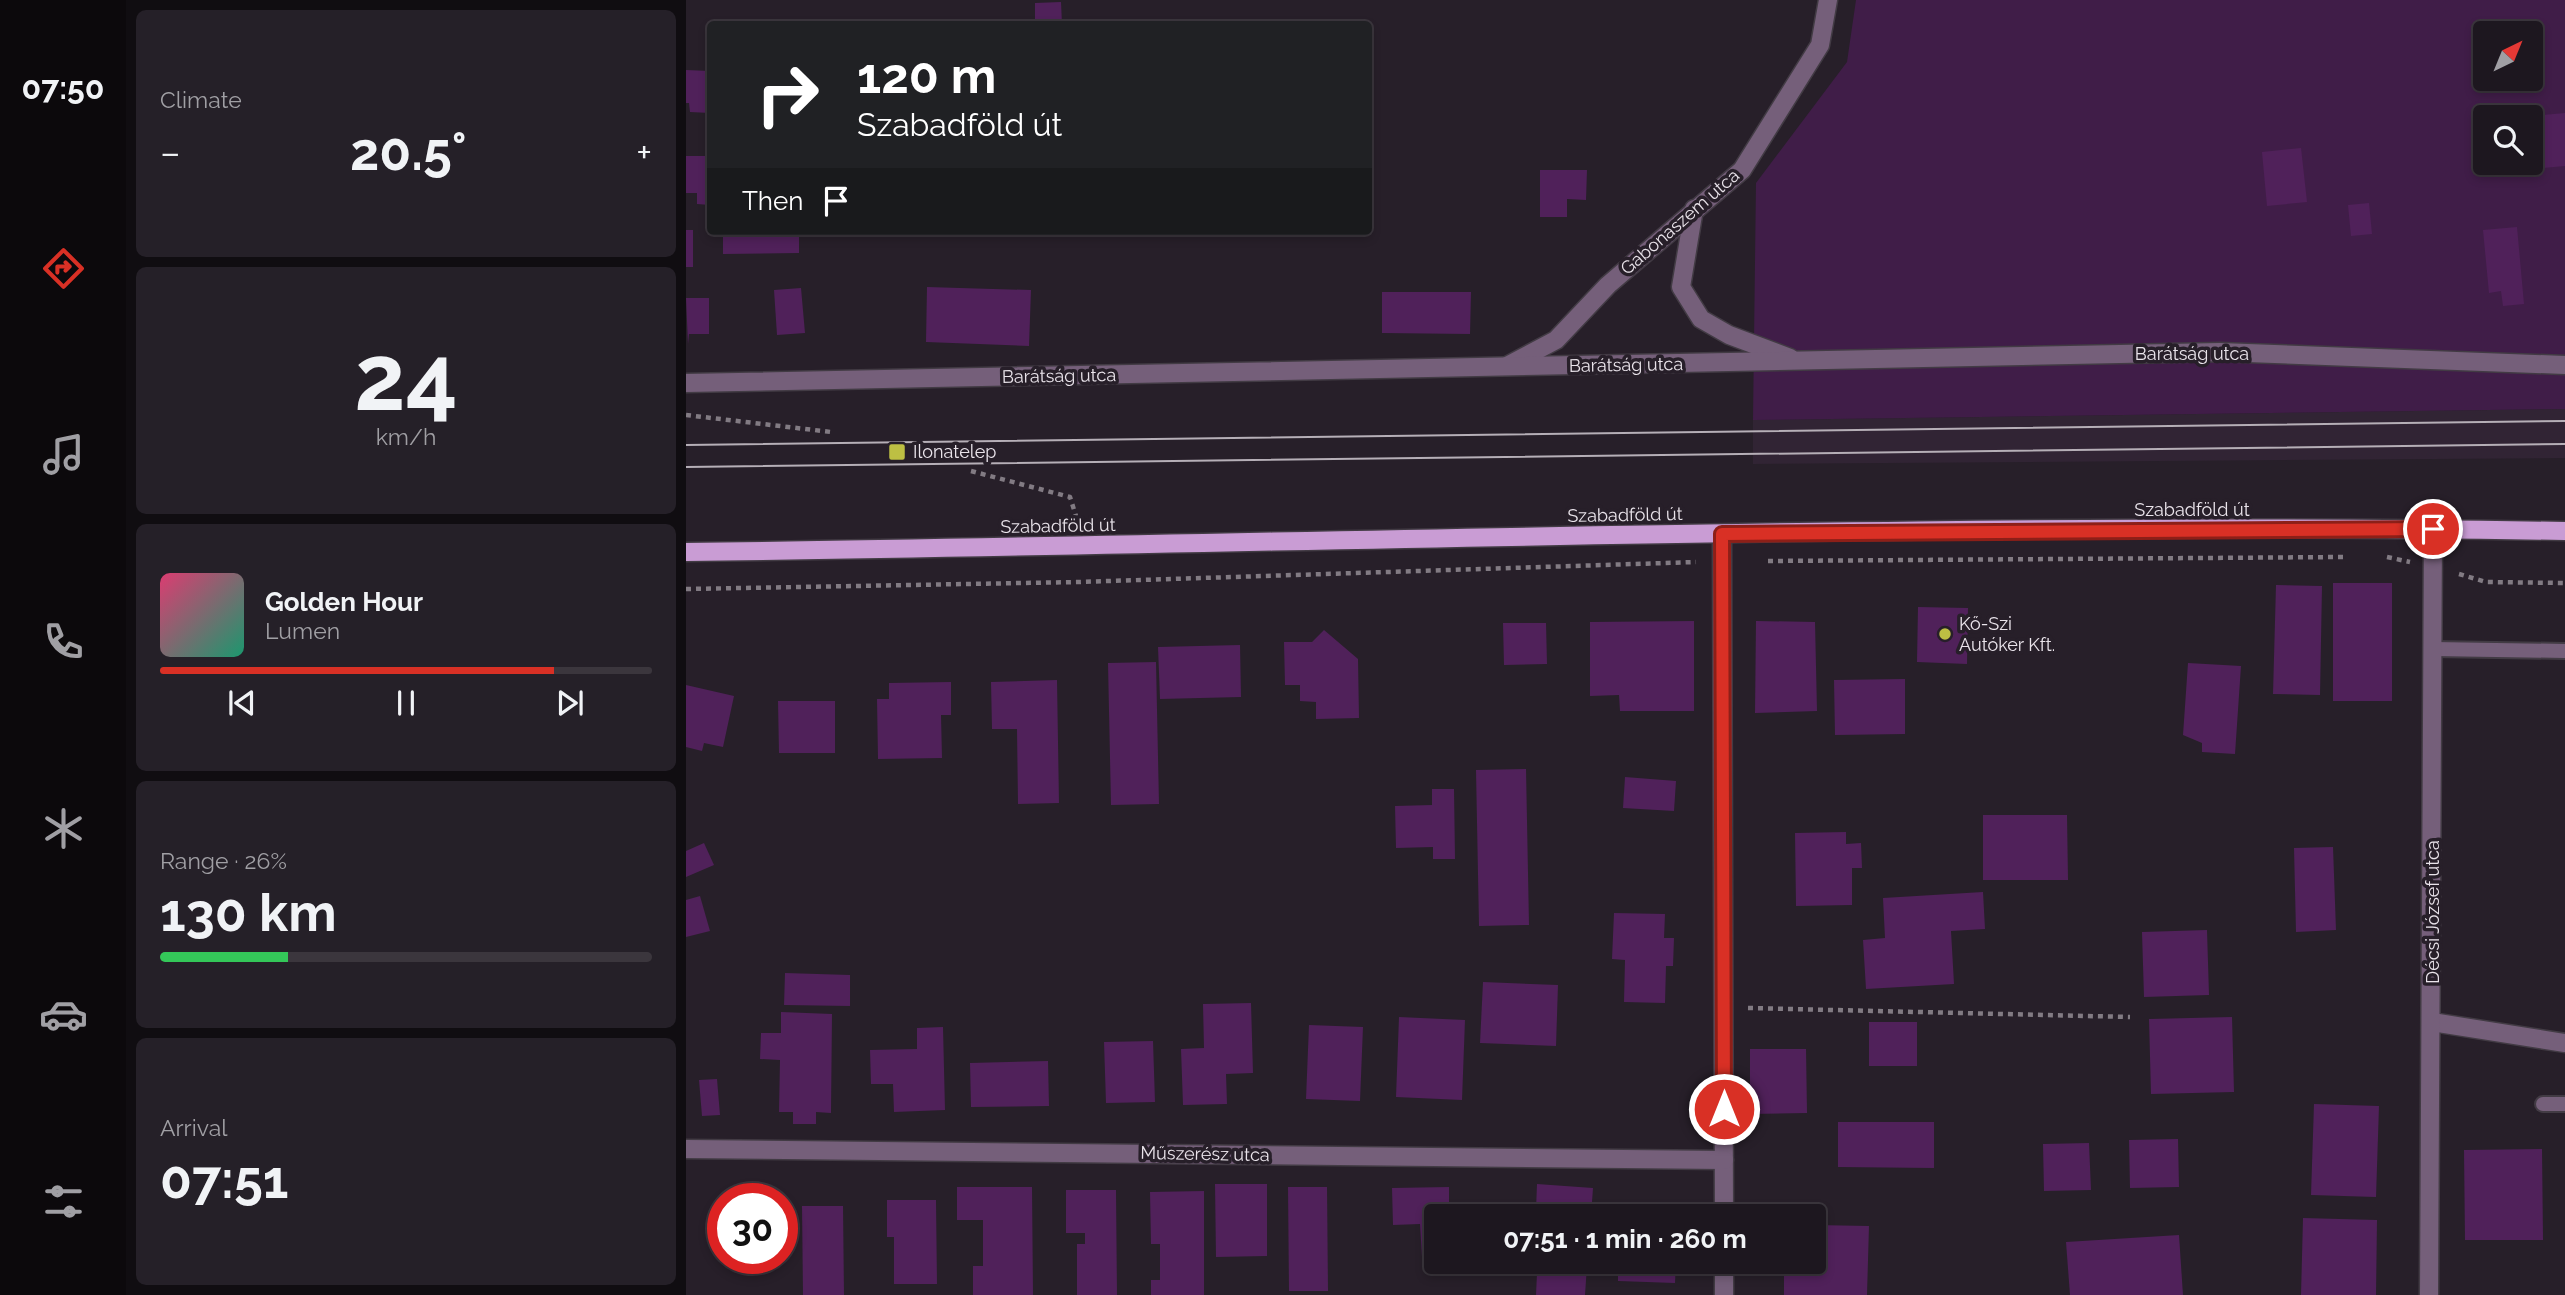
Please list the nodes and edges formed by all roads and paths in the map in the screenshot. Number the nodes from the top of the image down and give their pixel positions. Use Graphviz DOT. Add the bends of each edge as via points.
graph roads {
  1 [pos="1828,0"];
  2 [pos="1694,209"];
  3 [pos="1799,361"];
  4 [pos="2565,365"];
  5 [pos="1503,368"];
  6 [pos="686,383"];
  7 [pos="686,415"];
  8 [pos="831,432"];
  9 [pos="971,471"];
  10 [pos="1076,516"];
  11 [pos="2433,529"];
  12 [pos="2565,531"];
  13 [pos="1722,534"];
  14 [pos="686,552"];
  15 [pos="2347,557"];
  16 [pos="2375,557"];
  17 [pos="1721,561"];
  18 [pos="2433,567"];
  19 [pos="2565,583"];
  20 [pos="686,590"];
  21 [pos="2433,649"];
  22 [pos="2565,651"];
  23 [pos="1723,1007"];
  24 [pos="2130,1017"];
  25 [pos="2432,1023"];
  26 [pos="2565,1043"];
  27 [pos="2543,1104"];
  28 [pos="2565,1104"];
  29 [pos="686,1149"];
  30 [pos="1724,1160"];
  31 [pos="1724,1204"];
  32 [pos="1724,1274"];
  33 [pos="1724,1295"];
  34 [pos="2429,1295"];
  1 -- 2 [label="street, Gabonaszem utca" via="1820,45 1742,170"];
  2 -- 3 [label="street" via="1681,287 1701,319"];
  2 -- 5 [label="street, Gabonaszem utca" via="1608,285 1556,340"];
  3 -- 4 [label="street, Barátság utca" via="2220,352"];
  3 -- 5 [label="street, Barátság utca"];
  5 -- 6 [label="street, Barátság utca"];
  7 -- 8 [label="path"];
  9 -- 10 [label="path" via="1070,497"];
  11 -- 12 [label="main road, Szabadföld út"];
  11 -- 13 [label="main road, Szabadföld út"];
  11 -- 18 [label="street, Décsi József utca"];
  13 -- 14 [label="main road, Szabadföld út"];
  13 -- 17 [label="street"];
  15 -- 17 [label="path"];
  16 -- 18 [label="path"];
  17 -- 20 [label="path"];
  17 -- 23 [label="street"];
  18 -- 19 [label="path" via="2486,582"];
  18 -- 21 [label="street, Décsi József utca"];
  21 -- 22 [label="lane"];
  21 -- 25 [label="street, Décsi József utca"];
  23 -- 24 [label="path"];
  23 -- 30 [label="street"];
  25 -- 26 [label="street"];
  25 -- 34 [label="street, Décsi József utca"];
  27 -- 28 [label="lane"];
  29 -- 30 [label="street, Műszerész utca"];
  30 -- 31 [label="street"];
  32 -- 33 [label="street"];
}
